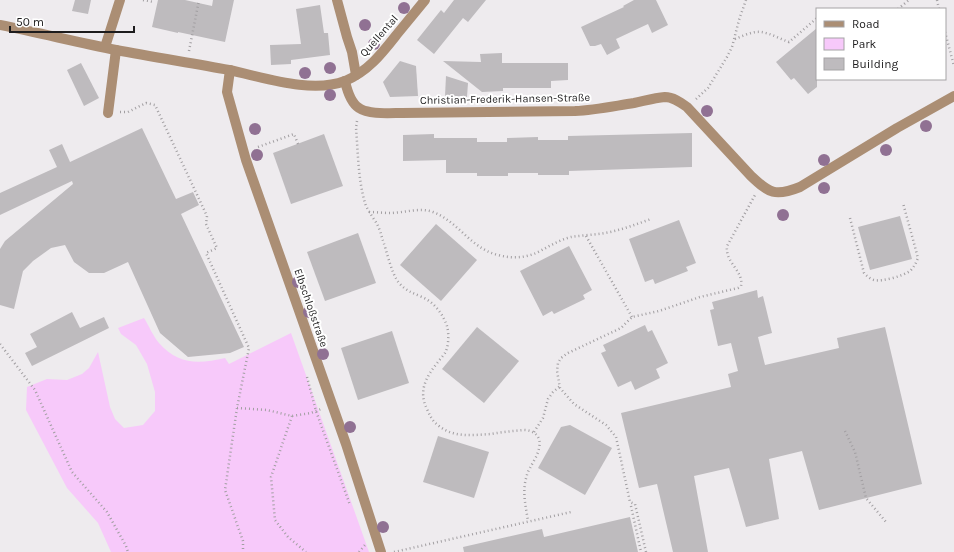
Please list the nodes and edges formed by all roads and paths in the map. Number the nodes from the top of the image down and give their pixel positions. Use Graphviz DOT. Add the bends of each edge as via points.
graph roads {
  1 [pos="120,0"];
  2 [pos="143,0"];
  3 [pos="199,0"];
  4 [pos="337,0"];
  5 [pos="425,0"];
  6 [pos="746,0"];
  7 [pos="910,0"];
  8 [pos="154,2"];
  9 [pos="899,8"];
  10 [pos="816,19"];
  11 [pos="0,25"];
  12 [pos="946,36"];
  13 [pos="735,39"];
  14 [pos="105,47"];
  15 [pos="116,50"];
  16 [pos="187,63"];
  17 [pos="954,66"];
  18 [pos="230,70"];
  19 [pos="356,75"];
  20 [pos="345,81"];
  21 [pos="954,96"];
  22 [pos="694,101"];
  23 [pos="108,113"];
  24 [pos="357,120"];
  25 [pos="298,144"];
  26 [pos="258,147"];
  27 [pos="756,195"];
  28 [pos="903,203"];
  29 [pos="369,212"];
  30 [pos="850,218"];
  31 [pos="651,220"];
  32 [pos="586,236"];
  33 [pos="632,317"];
  34 [pos="0,344"];
  35 [pos="560,386"];
  36 [pos="332,405"];
  37 [pos="237,408"];
  38 [pos="292,416"];
  39 [pos="845,431"];
  40 [pos="534,432"];
  41 [pos="631,506"];
  42 [pos="571,512"];
  43 [pos="528,521"];
  44 [pos="886,522"];
  45 [pos="365,545"];
  46 [pos="128,552"];
  47 [pos="243,552"];
  48 [pos="306,552"];
  49 [pos="359,552"];
  50 [pos="381,552"];
  51 [pos="394,552"];
  52 [pos="642,552"];
  53 [pos="646,552"];
  1 -- 14 [label="street"];
  2 -- 8 [label="path"];
  3 -- 16 [label="path"];
  4 -- 19 [label="street"];
  5 -- 19 [label="street, Quellental" via="382,54"];
  6 -- 13 [label="path"];
  7 -- 9 [label="path"];
  10 -- 13 [label="path" via="789,42 760,32"];
  11 -- 14 [label="street, Quellental"];
  12 -- 17 [label="path"];
  13 -- 22 [label="path" via="708,88"];
  14 -- 15 [label="street, Quellental"];
  15 -- 16 [label="street, Quellental"];
  15 -- 23 [label="street"];
  16 -- 18 [label="street, Quellental"];
  18 -- 20 [label="street, Quellental" via="305,86"];
  18 -- 36 [label="street, Elbschloßstraße" via="227,92 246,160"];
  19 -- 20 [label="street, Quellental"];
  20 -- 21 [label="street, Christian-Frederik-Hansen-Straße" via="351,98 359,108 377,112 575,111 596,110 655,98 674,99 687,107 761,185 771,192 780,193 800,187"];
  23 -- 37 [label="path" via="128,112 146,103 155,105 207,216 206,224 217,248 206,253 249,348"];
  24 -- 29 [label="path" via="361,185"];
  25 -- 26 [label="path" via="294,134"];
  27 -- 33 [label="path" via="726,252 740,276 741,286"];
  28 -- 30 [label="path" via="918,258 910,272 898,276 875,280 864,273"];
  29 -- 32 [label="path" via="431,211 449,221 477,246 500,256 514,258 539,252 571,237"];
  29 -- 40 [label="path" via="379,230 399,282 410,292 434,304 448,327 446,352 424,385 423,396 431,418 438,426 458,435 524,430"];
  31 -- 32 [label="path" via="615,231"];
  32 -- 33 [label="path"];
  33 -- 35 [label="path" via="621,328 561,358 557,371"];
  34 -- 46 [label="path" via="36,390 72,472 107,512"];
  35 -- 40 [label="path" via="548,399 543,418"];
  35 -- 53 [label="path" via="574,404 606,425 616,437 630,502 635,504"];
  36 -- 38 [label="path" via="316,412"];
  36 -- 50 [label="street, Elbschloßstraße"];
  37 -- 38 [label="path" via="267,410"];
  37 -- 47 [label="path" via="225,490 243,541"];
  38 -- 48 [label="path" via="271,477 275,520 288,537"];
  39 -- 44 [label="path" via="855,452 866,498"];
  40 -- 43 [label="path" via="538,436 540,448 525,482"];
  41 -- 52 [label="path"];
  42 -- 43 [label="path"];
  43 -- 51 [label="path"];
  45 -- 49 [label="path"];
}
